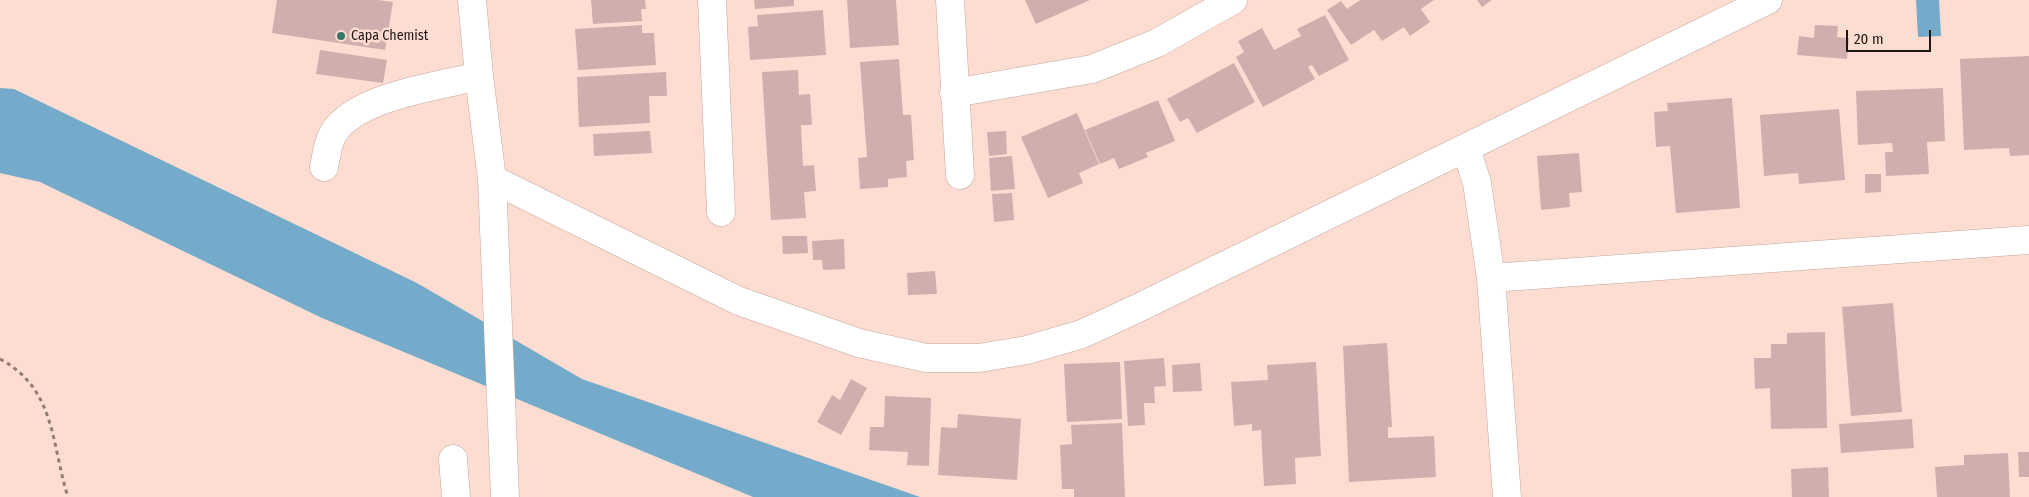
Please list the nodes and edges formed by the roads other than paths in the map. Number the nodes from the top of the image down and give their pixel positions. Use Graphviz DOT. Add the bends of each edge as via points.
graph roads {
  1 [pos="472,0"];
  2 [pos="712,0"];
  3 [pos="950,0"];
  4 [pos="1233,0"];
  5 [pos="1768,0"];
  6 [pos="479,76"];
  7 [pos="954,93"];
  8 [pos="1466,148"];
  9 [pos="324,167"];
  10 [pos="960,175"];
  11 [pos="492,179"];
  12 [pos="720,212"];
  13 [pos="2029,240"];
  14 [pos="1491,278"];
  15 [pos="453,459"];
  16 [pos="456,497"];
  17 [pos="505,497"];
  18 [pos="1507,497"];
  1 -- 6 [label="street"];
  2 -- 12 [label="street"];
  3 -- 7 [label="street"];
  4 -- 7 [label="street" via="1157,43 1092,69"];
  5 -- 8 [label="street"];
  6 -- 9 [label="street" via="375,102 338,127 330,141"];
  6 -- 11 [label="street"];
  7 -- 10 [label="street"];
  8 -- 11 [label="street" via="1082,334 1027,350 979,358 926,358 858,344 739,301"];
  8 -- 14 [label="street" via="1477,183"];
  11 -- 17 [label="street"];
  13 -- 14 [label="street"];
  14 -- 18 [label="street"];
  15 -- 16 [label="street"];
}
